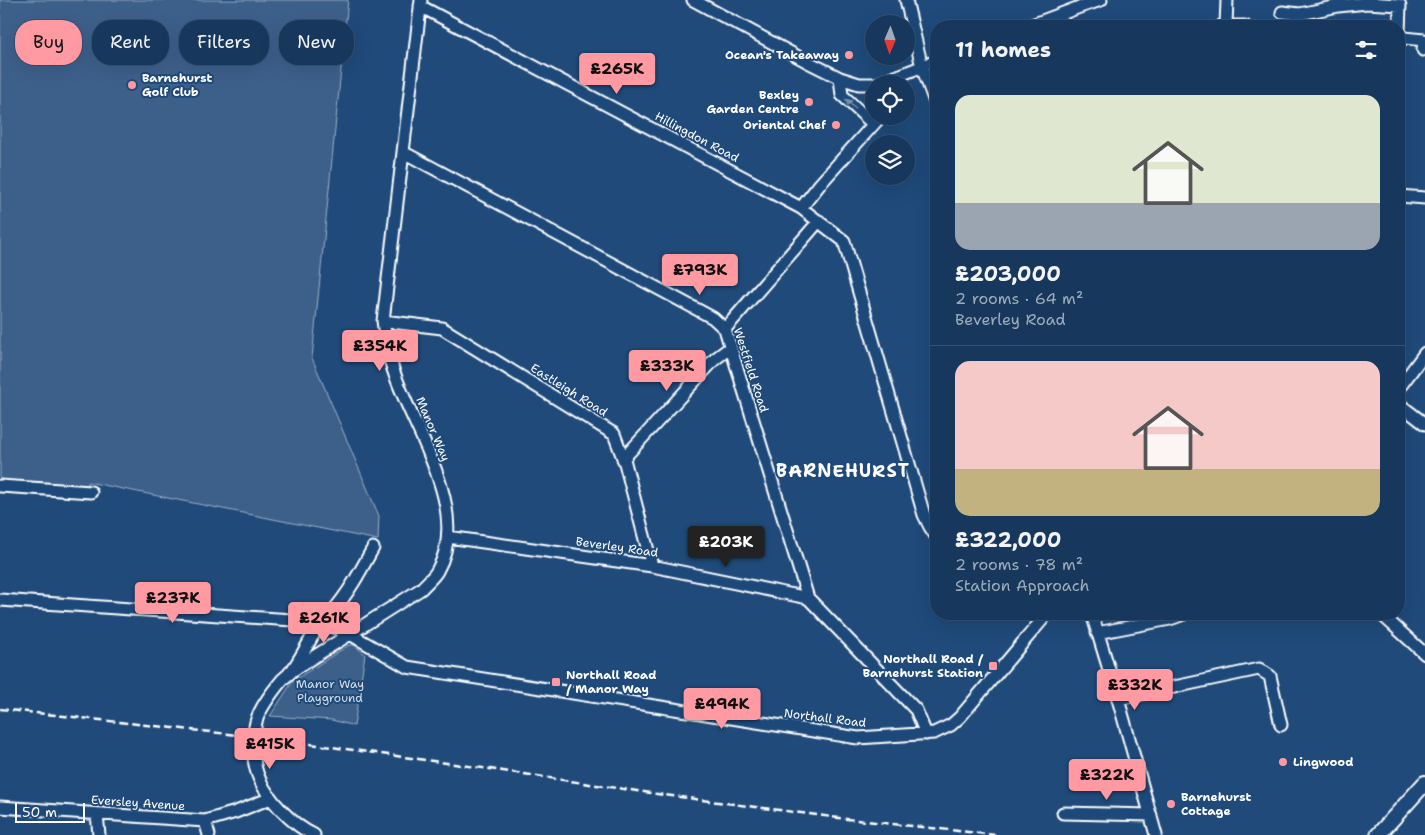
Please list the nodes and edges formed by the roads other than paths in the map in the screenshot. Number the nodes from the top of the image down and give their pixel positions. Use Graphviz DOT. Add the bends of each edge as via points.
graph roads {
  1 [pos="693,0"];
  2 [pos="906,0"];
  3 [pos="1101,0"];
  4 [pos="1227,0"];
  5 [pos="1367,2"];
  6 [pos="421,3"];
  7 [pos="1282,12"];
  8 [pos="1045,20"];
  9 [pos="1224,20"];
  10 [pos="1399,20"];
  11 [pos="1405,38"];
  12 [pos="1423,50"];
  13 [pos="930,64"];
  14 [pos="922,67"];
  15 [pos="905,75"];
  16 [pos="840,78"];
  17 [pos="865,84"];
  18 [pos="930,89"];
  19 [pos="865,111"];
  20 [pos="873,125"];
  21 [pos="403,152"];
  22 [pos="1405,196"];
  23 [pos="1425,198"];
  24 [pos="801,208"];
  25 [pos="820,221"];
  26 [pos="384,321"];
  27 [pos="725,328"];
  28 [pos="731,347"];
  29 [pos="1425,353"];
  30 [pos="1405,380"];
  31 [pos="1405,409"];
  32 [pos="1425,424"];
  33 [pos="623,459"];
  34 [pos="0,486"];
  35 [pos="91,492"];
  36 [pos="930,527"];
  37 [pos="448,537"];
  38 [pos="373,548"];
  39 [pos="652,566"];
  40 [pos="808,598"];
  41 [pos="0,600"];
  42 [pos="1042,620"];
  43 [pos="1094,620"];
  44 [pos="1165,620"];
  45 [pos="1387,620"];
  46 [pos="322,622"];
  47 [pos="1098,633"];
  48 [pos="350,634"];
  49 [pos="1425,654"];
  50 [pos="290,672"];
  51 [pos="1118,699"];
  52 [pos="1281,725"];
  53 [pos="926,734"];
  54 [pos="1425,782"];
  55 [pos="271,798"];
  56 [pos="0,807"];
  57 [pos="1063,813"];
  58 [pos="97,814"];
  59 [pos="1151,815"];
  60 [pos="205,821"];
  61 [pos="1155,831"];
  62 [pos="1380,832"];
  63 [pos="99,835"];
  64 [pos="209,835"];
  65 [pos="314,835"];
  1 -- 16 [label="street"];
  2 -- 14 [label="street"];
  3 -- 8 [label="street"];
  4 -- 9 [label="street"];
  5 -- 7 [label="street" via="1300,14"];
  5 -- 10 [label="street" via="1400,5"];
  6 -- 21 [label="street, Manor Way"];
  6 -- 24 [label="street, Hillingdon Road"];
  11 -- 12 [label="street" via="1424,40"];
  13 -- 14 [label="street"];
  14 -- 15 [label="street"];
  14 -- 18 [label="street"];
  16 -- 17 [label="street"];
  19 -- 16 [label="street, one-way" via="842,95"];
  20 -- 24 [label="street"];
  21 -- 26 [label="street, Manor Way"];
  21 -- 27 [label="street, Westfield Road" via="713,318"];
  22 -- 23 [label="street"];
  24 -- 25 [label="street, Hillingdon Road"];
  25 -- 27 [label="street"];
  25 -- 36 [label="street" via="844,241"];
  26 -- 33 [label="street, Eastleigh Road" via="442,328 614,434"];
  26 -- 37 [label="street, Manor Way" via="392,367 437,474 445,501"];
  27 -- 28 [label="street, Westfield Road"];
  28 -- 33 [label="street" via="715,359"];
  28 -- 40 [label="street, Westfield Road"];
  29 -- 30 [label="street"];
  31 -- 32 [label="street"];
  33 -- 39 [label="street, Eastleigh Road"];
  34 -- 35 [label="street"];
  37 -- 39 [label="street, Beverley Road"];
  37 -- 48 [label="street, Manor Way" via="436,572 422,589"];
  38 -- 46 [label="street" via="355,580"];
  39 -- 40 [label="street, Beverley Road"];
  40 -- 53 [label="street" via="916,710"];
  41 -- 46 [label="street, Northall Road"];
  42 -- 53 [label="street, Northall Road" via="960,717 941,730"];
  43 -- 47 [label="street"];
  44 -- 47 [label="street"];
  45 -- 49 [label="street"];
  46 -- 48 [label="street, Northall Road"];
  46 -- 50 [label="street"];
  47 -- 51 [label="street"];
  48 -- 50 [label="street, Manor Way"];
  48 -- 53 [label="street, Northall Road" via="407,667 858,738"];
  50 -- 55 [label="street" via="265,704 256,720 254,732 256,768"];
  51 -- 52 [label="street" via="1259,669 1270,676"];
  51 -- 59 [label="street"];
  54 -- 62 [label="main road"];
  55 -- 60 [label="street, Eversley Avenue"];
  55 -- 65 [label="street"];
  56 -- 58 [label="street, Eversley Avenue"];
  57 -- 59 [label="street"];
  58 -- 60 [label="street, Eversley Avenue"];
  58 -- 63 [label="street"];
  59 -- 61 [label="street"];
  60 -- 64 [label="street"];
}
